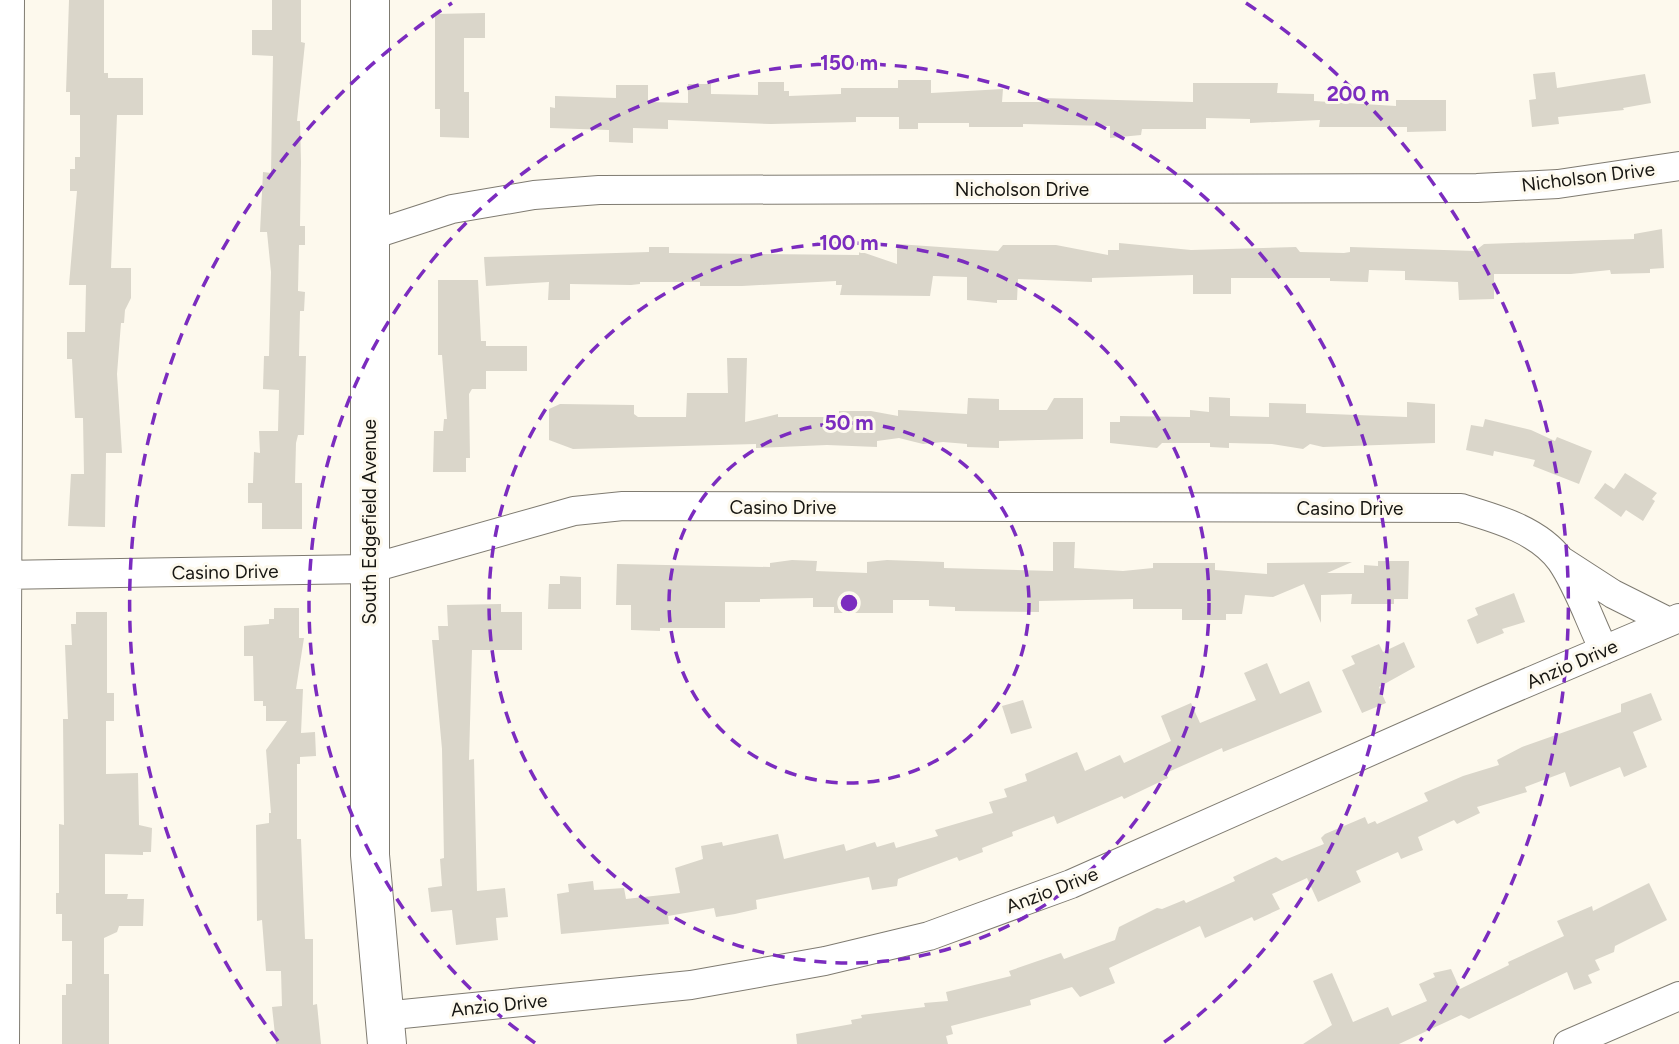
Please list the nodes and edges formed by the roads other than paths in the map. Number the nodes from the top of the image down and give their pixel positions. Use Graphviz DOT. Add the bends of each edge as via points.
graph roads {
  1 [pos="10,0"];
  2 [pos="370,0"];
  3 [pos="1679,166"];
  4 [pos="369,236"];
  5 [pos="1560,560"];
  6 [pos="369,569"];
  7 [pos="4,575"];
  8 [pos="1674,620"];
  9 [pos="1604,650"];
  10 [pos="1679,996"];
  11 [pos="385,1030"];
  12 [pos="5,1044"];
  13 [pos="1568,1044"];
  1 -- 7 [label="street"];
  2 -- 4 [label="street, South Edgefield Avenue"];
  3 -- 4 [label="street, Nicholson Drive" via="1558,184 1478,188 599,190 452,209"];
  4 -- 6 [label="street, South Edgefield Avenue"];
  5 -- 6 [label="street, Casino Drive" via="1507,522 1461,508 623,506 575,511"];
  5 -- 8 [label="street, Casino Drive" via="1613,594"];
  5 -- 9 [label="street, Casino Drive"];
  6 -- 7 [label="street, Casino Drive"];
  6 -- 11 [label="street, South Edgefield Avenue" via="370,855"];
  7 -- 12 [label="street"];
  8 -- 9 [label="street, Anzio Drive"];
  9 -- 11 [label="street, Anzio Drive" via="1071,884 929,936 825,961 691,985"];
  10 -- 13 [label="street"];
}
